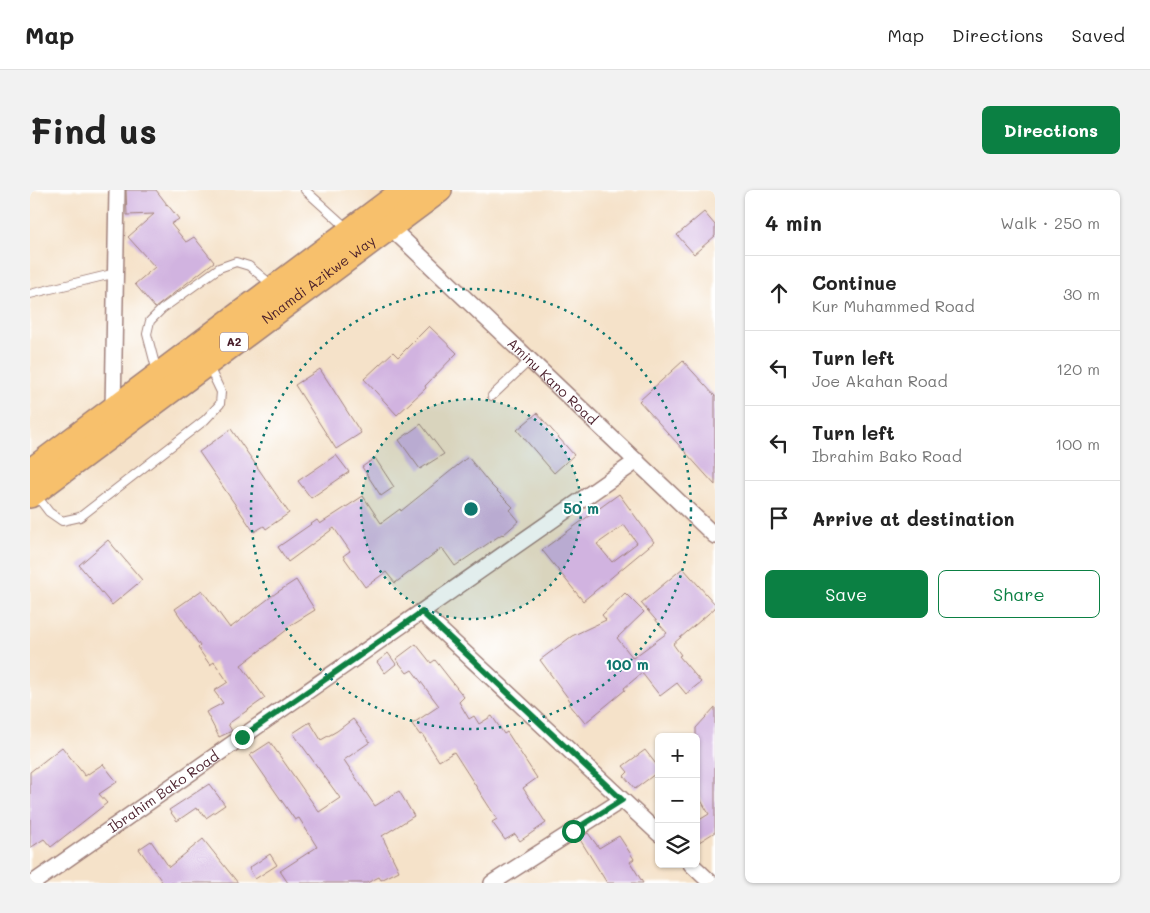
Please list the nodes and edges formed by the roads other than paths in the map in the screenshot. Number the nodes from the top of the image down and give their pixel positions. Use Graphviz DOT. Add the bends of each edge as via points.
graph roads {
  1 [pos="117,190"];
  2 [pos="305,190"];
  3 [pos="405,190"];
  4 [pos="439,190"];
  5 [pos="390,227"];
  6 [pos="351,231"];
  7 [pos="116,272"];
  8 [pos="276,288"];
  9 [pos="30,294"];
  10 [pos="530,360"];
  11 [pos="207,363"];
  12 [pos="158,376"];
  13 [pos="492,396"];
  14 [pos="113,410"];
  15 [pos="637,461"];
  16 [pos="31,486"];
  17 [pos="715,536"];
  18 [pos="422,612"];
  19 [pos="622,800"];
  20 [pos="655,830"];
  21 [pos="695,868"];
  22 [pos="43,880"];
  23 [pos="492,883"];
  24 [pos="711,883"];
  1 -- 7 [label="street"];
  2 -- 6 [label="lane"];
  3 -- 6 [label="highway, Nnamdi Azikwe Way / A2"];
  4 -- 5 [label="highway, Nnamdi Azikwe Way / A2"];
  5 -- 10 [label="street, Aminu Kano Road"];
  5 -- 11 [label="highway, Nnamdi Azikwe Way / A2"];
  6 -- 8 [label="highway, Nnamdi Azikwe Way / A2"];
  7 -- 9 [label="lane"];
  7 -- 14 [label="street"];
  8 -- 12 [label="highway, Nnamdi Azikwe Way / A2"];
  8 -- 12 [label="lane" via="249,266 236,262 218,268 162,309 150,321 147,334"];
  10 -- 13 [label="lane"];
  10 -- 15 [label="street, Aminu Kano Road"];
  11 -- 16 [label="highway, Nnamdi Azikwe Way / A2"];
  11 -- 16 [label="lane" via="221,392 220,404 205,420 80,517 62,521 49,512"];
  12 -- 14 [label="highway, Nnamdi Azikwe Way / A2"];
  14 -- 16 [label="highway, Nnamdi Azikwe Way / A2"];
  15 -- 17 [label="street, Aminu Kano Road"];
  15 -- 18 [label="street, Ibrahim Bako Road"];
  18 -- 19 [label="street"];
  18 -- 22 [label="street, Ibrahim Bako Road"];
  19 -- 20 [label="street"];
  19 -- 23 [label="street"];
  21 -- 24 [label="street"];
}
